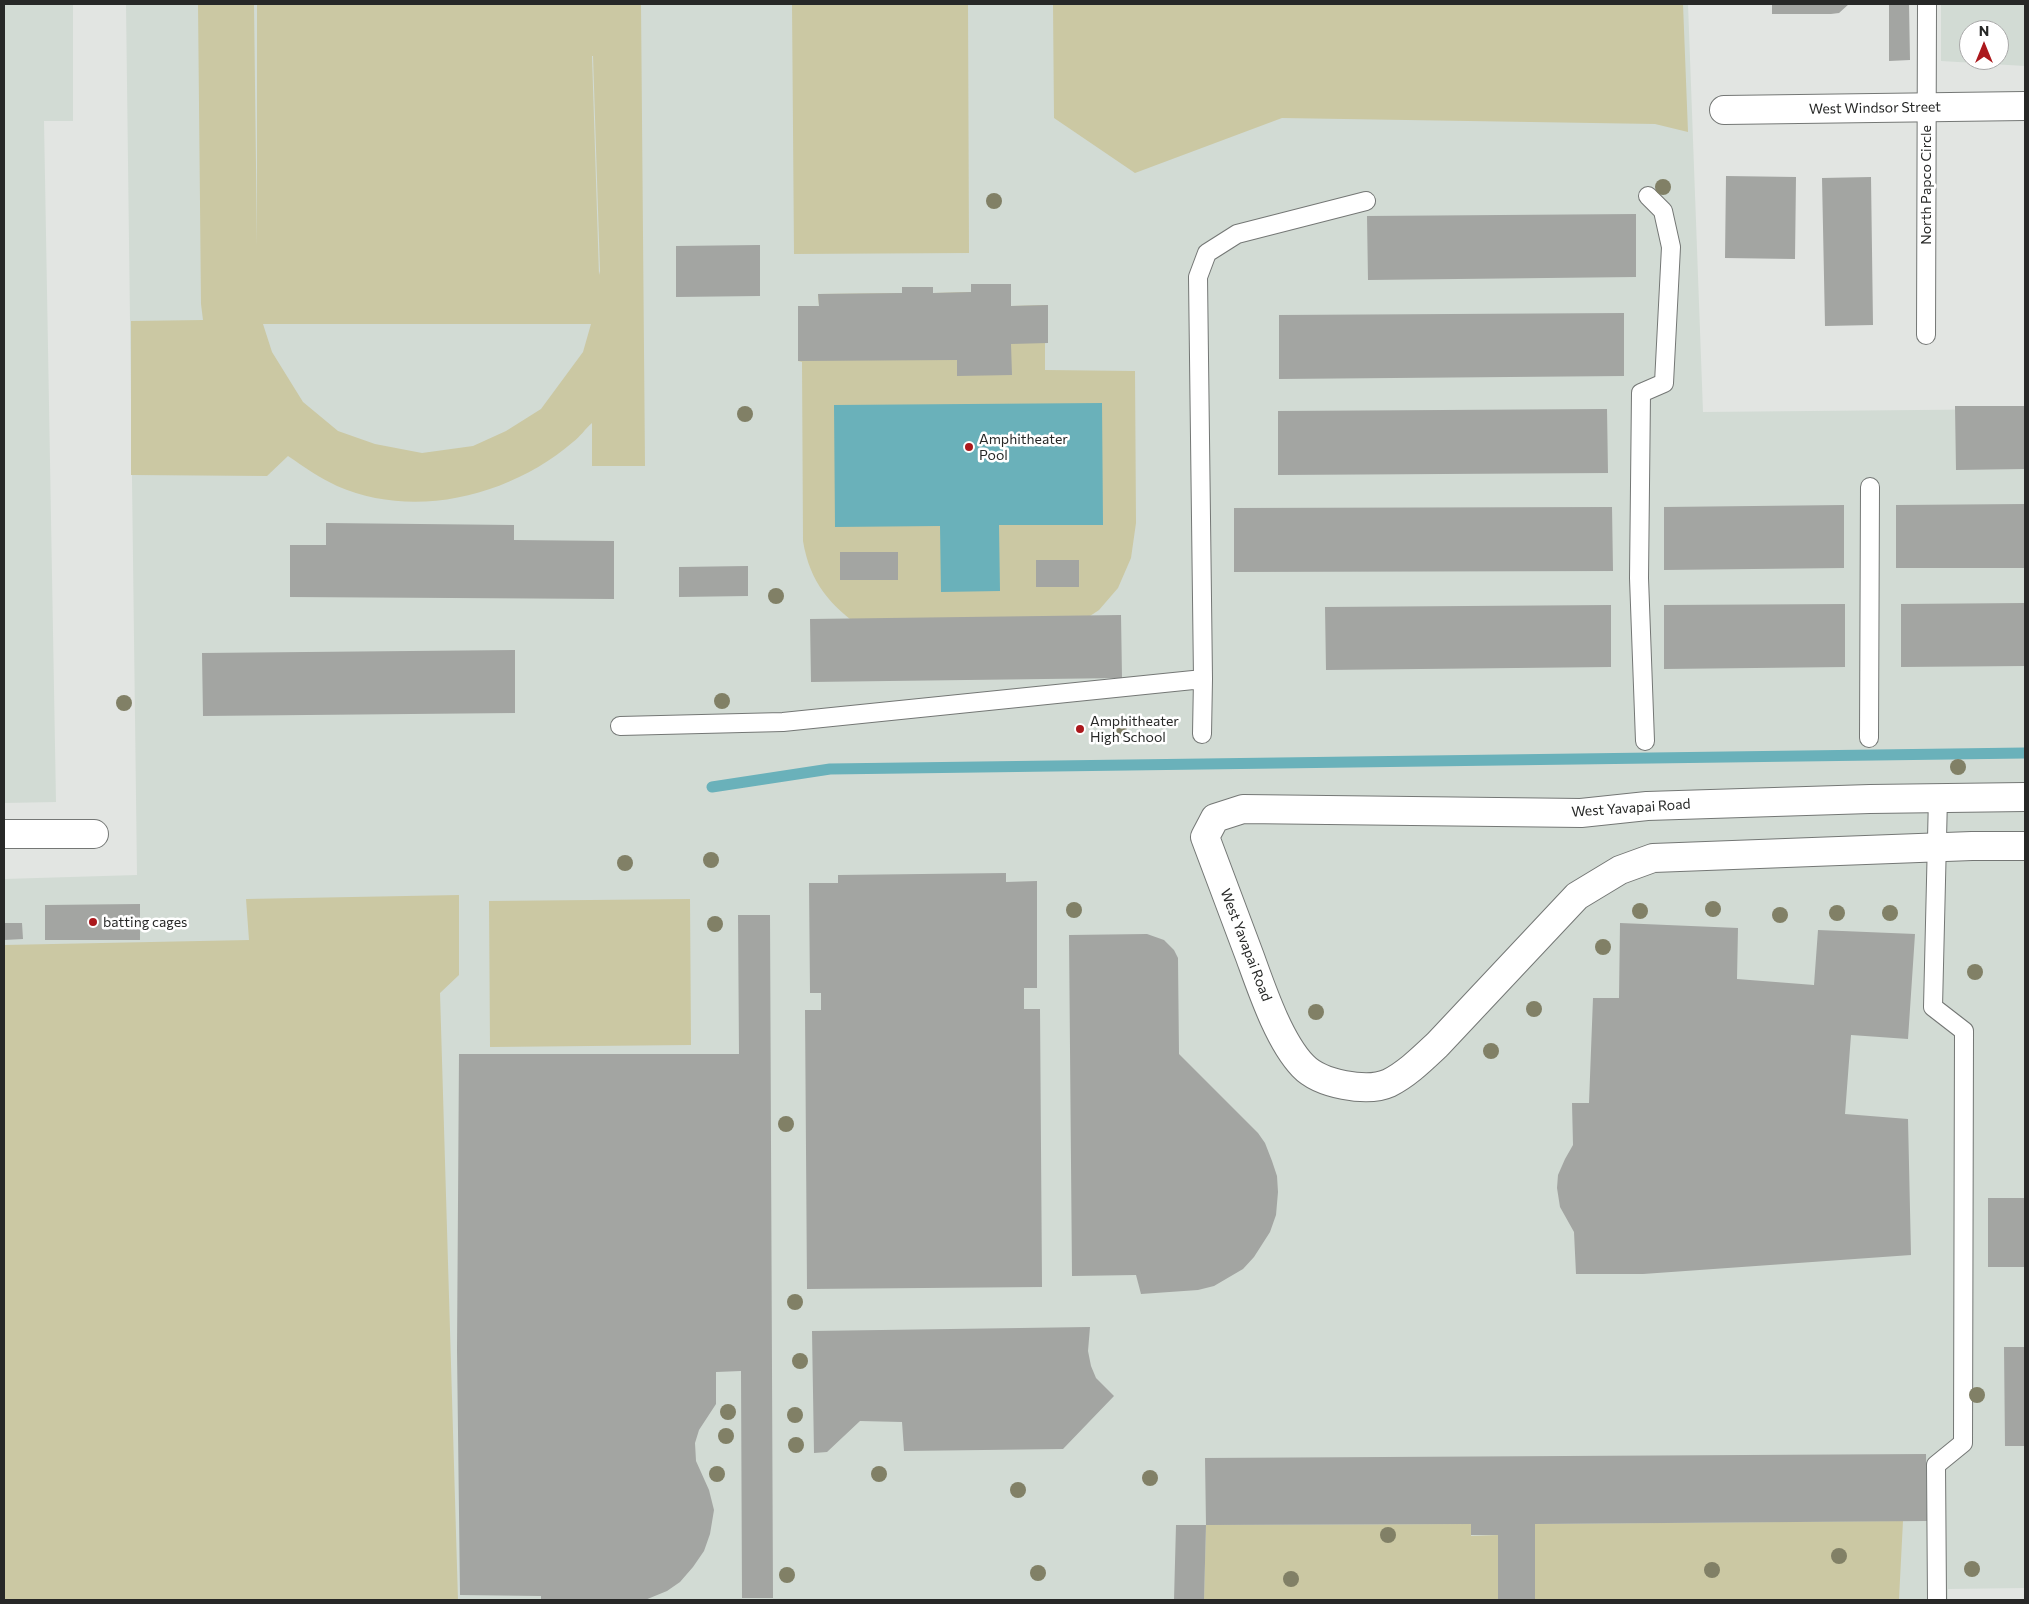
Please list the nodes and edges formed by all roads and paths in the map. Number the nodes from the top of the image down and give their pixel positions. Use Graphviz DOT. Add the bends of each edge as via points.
graph roads {
  1 [pos="1927,4"];
  2 [pos="2025,106"];
  3 [pos="1926,107"];
  4 [pos="1724,110"];
  5 [pos="1648,196"];
  6 [pos="1366,201"];
  7 [pos="1926,335"];
  8 [pos="1870,487"];
  9 [pos="1203,679"];
  10 [pos="620,726"];
  11 [pos="1202,734"];
  12 [pos="1869,738"];
  13 [pos="1645,741"];
  14 [pos="1938,797"];
  15 [pos="2025,797"];
  16 [pos="4,834"];
  17 [pos="94,834"];
  18 [pos="2025,846"];
  19 [pos="1938,847"];
  20 [pos="1937,1600"];
  1 -- 3 [label="lane, North Papco Circle"];
  2 -- 3 [label="street, West Windsor Street"];
  3 -- 4 [label="street, West Windsor Street"];
  3 -- 7 [label="lane, North Papco Circle"];
  5 -- 13 [label="lane" via="1663,211 1670,248 1664,383 1641,393 1639,578"];
  6 -- 9 [label="lane" via="1237,234 1207,253 1198,276"];
  8 -- 12 [label="lane"];
  9 -- 10 [label="lane" via="783,722"];
  9 -- 11 [label="lane"];
  14 -- 15 [label="street, West Yavapai Road"];
  14 -- 19 [label="lane"];
  14 -- 19 [label="street, West Yavapai Road" via="1647,806 1581,813 1243,809 1215,818 1205,836 1265,998 1290,1049 1304,1067 1318,1077 1364,1087 1388,1083 1412,1068 1577,896 1620,870 1653,858"];
  16 -- 17 [label="street"];
  18 -- 19 [label="street, West Yavapai Road"];
  19 -- 20 [label="lane" via="1933,1007 1964,1031 1964,1135 1963,1443 1936,1465"];
}
